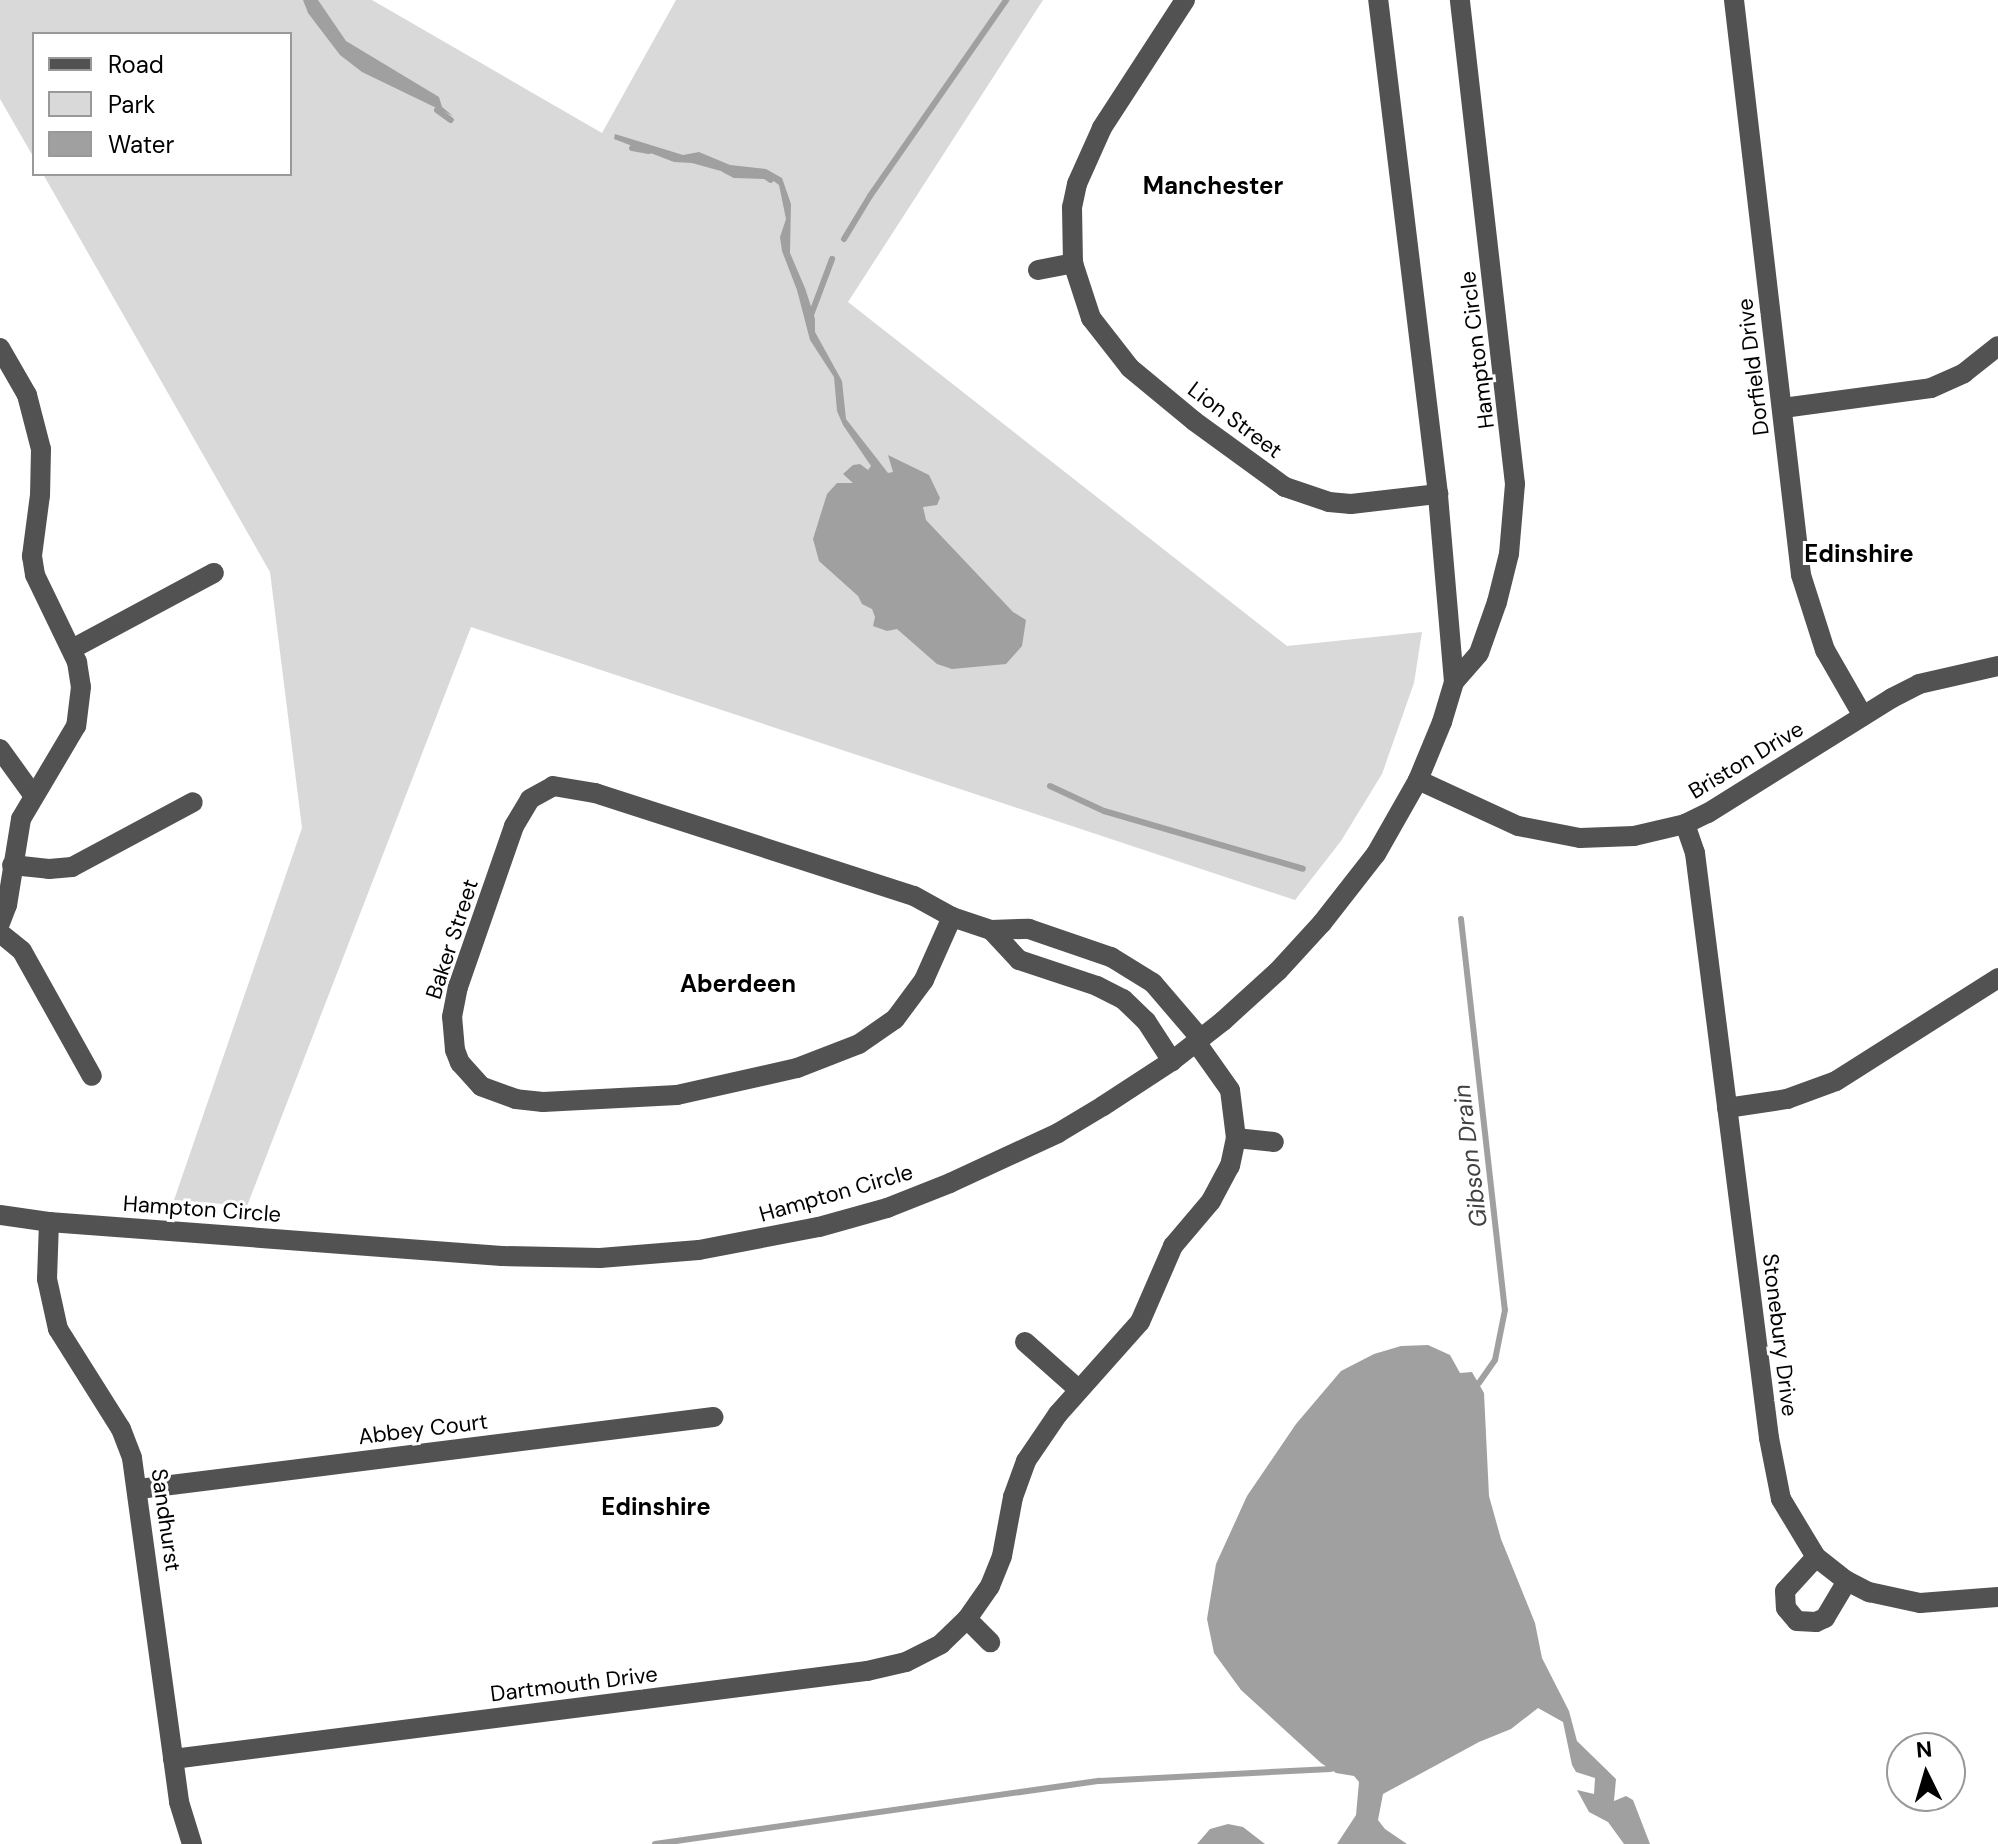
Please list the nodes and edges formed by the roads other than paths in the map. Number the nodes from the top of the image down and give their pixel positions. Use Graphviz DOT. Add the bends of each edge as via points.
graph roads {
  1 [pos="1185,0"];
  2 [pos="1378,0"];
  3 [pos="1460,0"];
  4 [pos="1734,0"];
  5 [pos="1073,263"];
  6 [pos="1038,270"];
  7 [pos="1998,346"];
  8 [pos="0,348"];
  9 [pos="1783,408"];
  10 [pos="1438,494"];
  11 [pos="214,573"];
  12 [pos="72,649"];
  13 [pos="1998,666"];
  14 [pos="1454,682"];
  15 [pos="1863,716"];
  16 [pos="0,749"];
  17 [pos="1418,780"];
  18 [pos="33,795"];
  19 [pos="193,802"];
  20 [pos="1685,824"];
  21 [pos="12,865"];
  22 [pos="952,917"];
  23 [pos="0,923"];
  24 [pos="991,930"];
  25 [pos="0,933"];
  26 [pos="1111,957"];
  27 [pos="1998,978"];
  28 [pos="1097,986"];
  29 [pos="1198,1040"];
  30 [pos="1172,1061"];
  31 [pos="92,1076"];
  32 [pos="1727,1108"];
  33 [pos="1236,1138"];
  34 [pos="1274,1142"];
  35 [pos="0,1215"];
  36 [pos="49,1222"];
  37 [pos="1025,1342"];
  38 [pos="1079,1390"];
  39 [pos="714,1417"];
  40 [pos="139,1489"];
  41 [pos="1816,1557"];
  42 [pos="1847,1581"];
  43 [pos="1998,1597"];
  44 [pos="967,1619"];
  45 [pos="990,1642"];
  46 [pos="173,1759"];
  47 [pos="192,1844"];
  1 -- 5 [label="street, Lion Street" via="1089,153 1072,207"];
  2 -- 10 [label="street, Hampton Circle"];
  3 -- 14 [label="street, Hampton Circle" via="1515,484 1509,554 1497,602 1479,653"];
  4 -- 9 [label="street, Dorfield Drive"];
  5 -- 6 [label="street"];
  5 -- 10 [label="street, Lion Street" via="1091,318 1116,352 1194,421 1269,477 1304,496 1329,502"];
  7 -- 9 [label="street" via="1964,373 1931,388"];
  8 -- 12 [label="street" via="27,395 39,435 35,575"];
  9 -- 15 [label="street, Dorfield Drive" via="1807,600 1825,650"];
  10 -- 14 [label="street, Hampton Circle"];
  11 -- 12 [label="street"];
  12 -- 18 [label="street" via="80,674 80,712"];
  13 -- 15 [label="street, Briston Drive" via="1919,684"];
  14 -- 17 [label="street, Hampton Circle"];
  15 -- 20 [label="street, Briston Drive"];
  16 -- 18 [label="street"];
  17 -- 20 [label="street, Briston Drive" via="1518,826 1550,834 1620,838"];
  17 -- 29 [label="street, Hampton Circle" via="1376,854 1322,923 1278,971"];
  18 -- 21 [label="street" via="16,834"];
  19 -- 21 [label="street" via="72,867"];
  20 -- 32 [label="street, Stonebury Drive" via="1695,853"];
  21 -- 23 [label="street"];
  22 -- 22 [label="street, Baker Street" via="898,891 595,793 553,786 530,799 514,826 458,987 452,1017 455,1050 481,1086 543,1102 677,1095 797,1068 859,1044 895,1019 924,980"];
  22 -- 24 [label="street, Baker Street"];
  24 -- 26 [label="street, Baker Street" via="1029,929"];
  24 -- 28 [label="street, Baker Street" via="1019,960"];
  25 -- 31 [label="street" via="22,951"];
  26 -- 28 [label="street"];
  26 -- 29 [label="street, Baker Street" via="1153,983"];
  27 -- 32 [label="street" via="1836,1081 1787,1099"];
  28 -- 30 [label="street, Baker Street" via="1135,1008"];
  29 -- 30 [label="street, Hampton Circle"];
  29 -- 33 [label="street, Dartmouth Drive" via="1230,1090"];
  30 -- 36 [label="street, Hampton Circle" via="1058,1133 950,1183 819,1227 699,1250 533,1257"];
  32 -- 41 [label="street, Stonebury Drive" via="1775,1477 1791,1521"];
  33 -- 34 [label="street"];
  33 -- 38 [label="street, Dartmouth Drive" via="1223,1181 1173,1246 1140,1322"];
  35 -- 36 [label="street, Hampton Circle"];
  36 -- 40 [label="street, Sandhurst" via="51,1306 66,1346 121,1429"];
  37 -- 38 [label="street"];
  38 -- 44 [label="street, Dartmouth Drive" via="1026,1461 997,1569"];
  39 -- 40 [label="street, Abbey Court"];
  40 -- 46 [label="street, Sandhurst"];
  41 -- 42 [label="street, Stonebury Drive"];
  41 -- 42 [label="street" via="1785,1591 1786,1608 1797,1621 1825,1618"];
  42 -- 43 [label="street, Stonebury Drive" via="1869,1592 1920,1603"];
  44 -- 45 [label="street"];
  44 -- 46 [label="street, Dartmouth Drive" via="927,1652 867,1671"];
  46 -- 47 [label="street, Sandhurst"];
}
